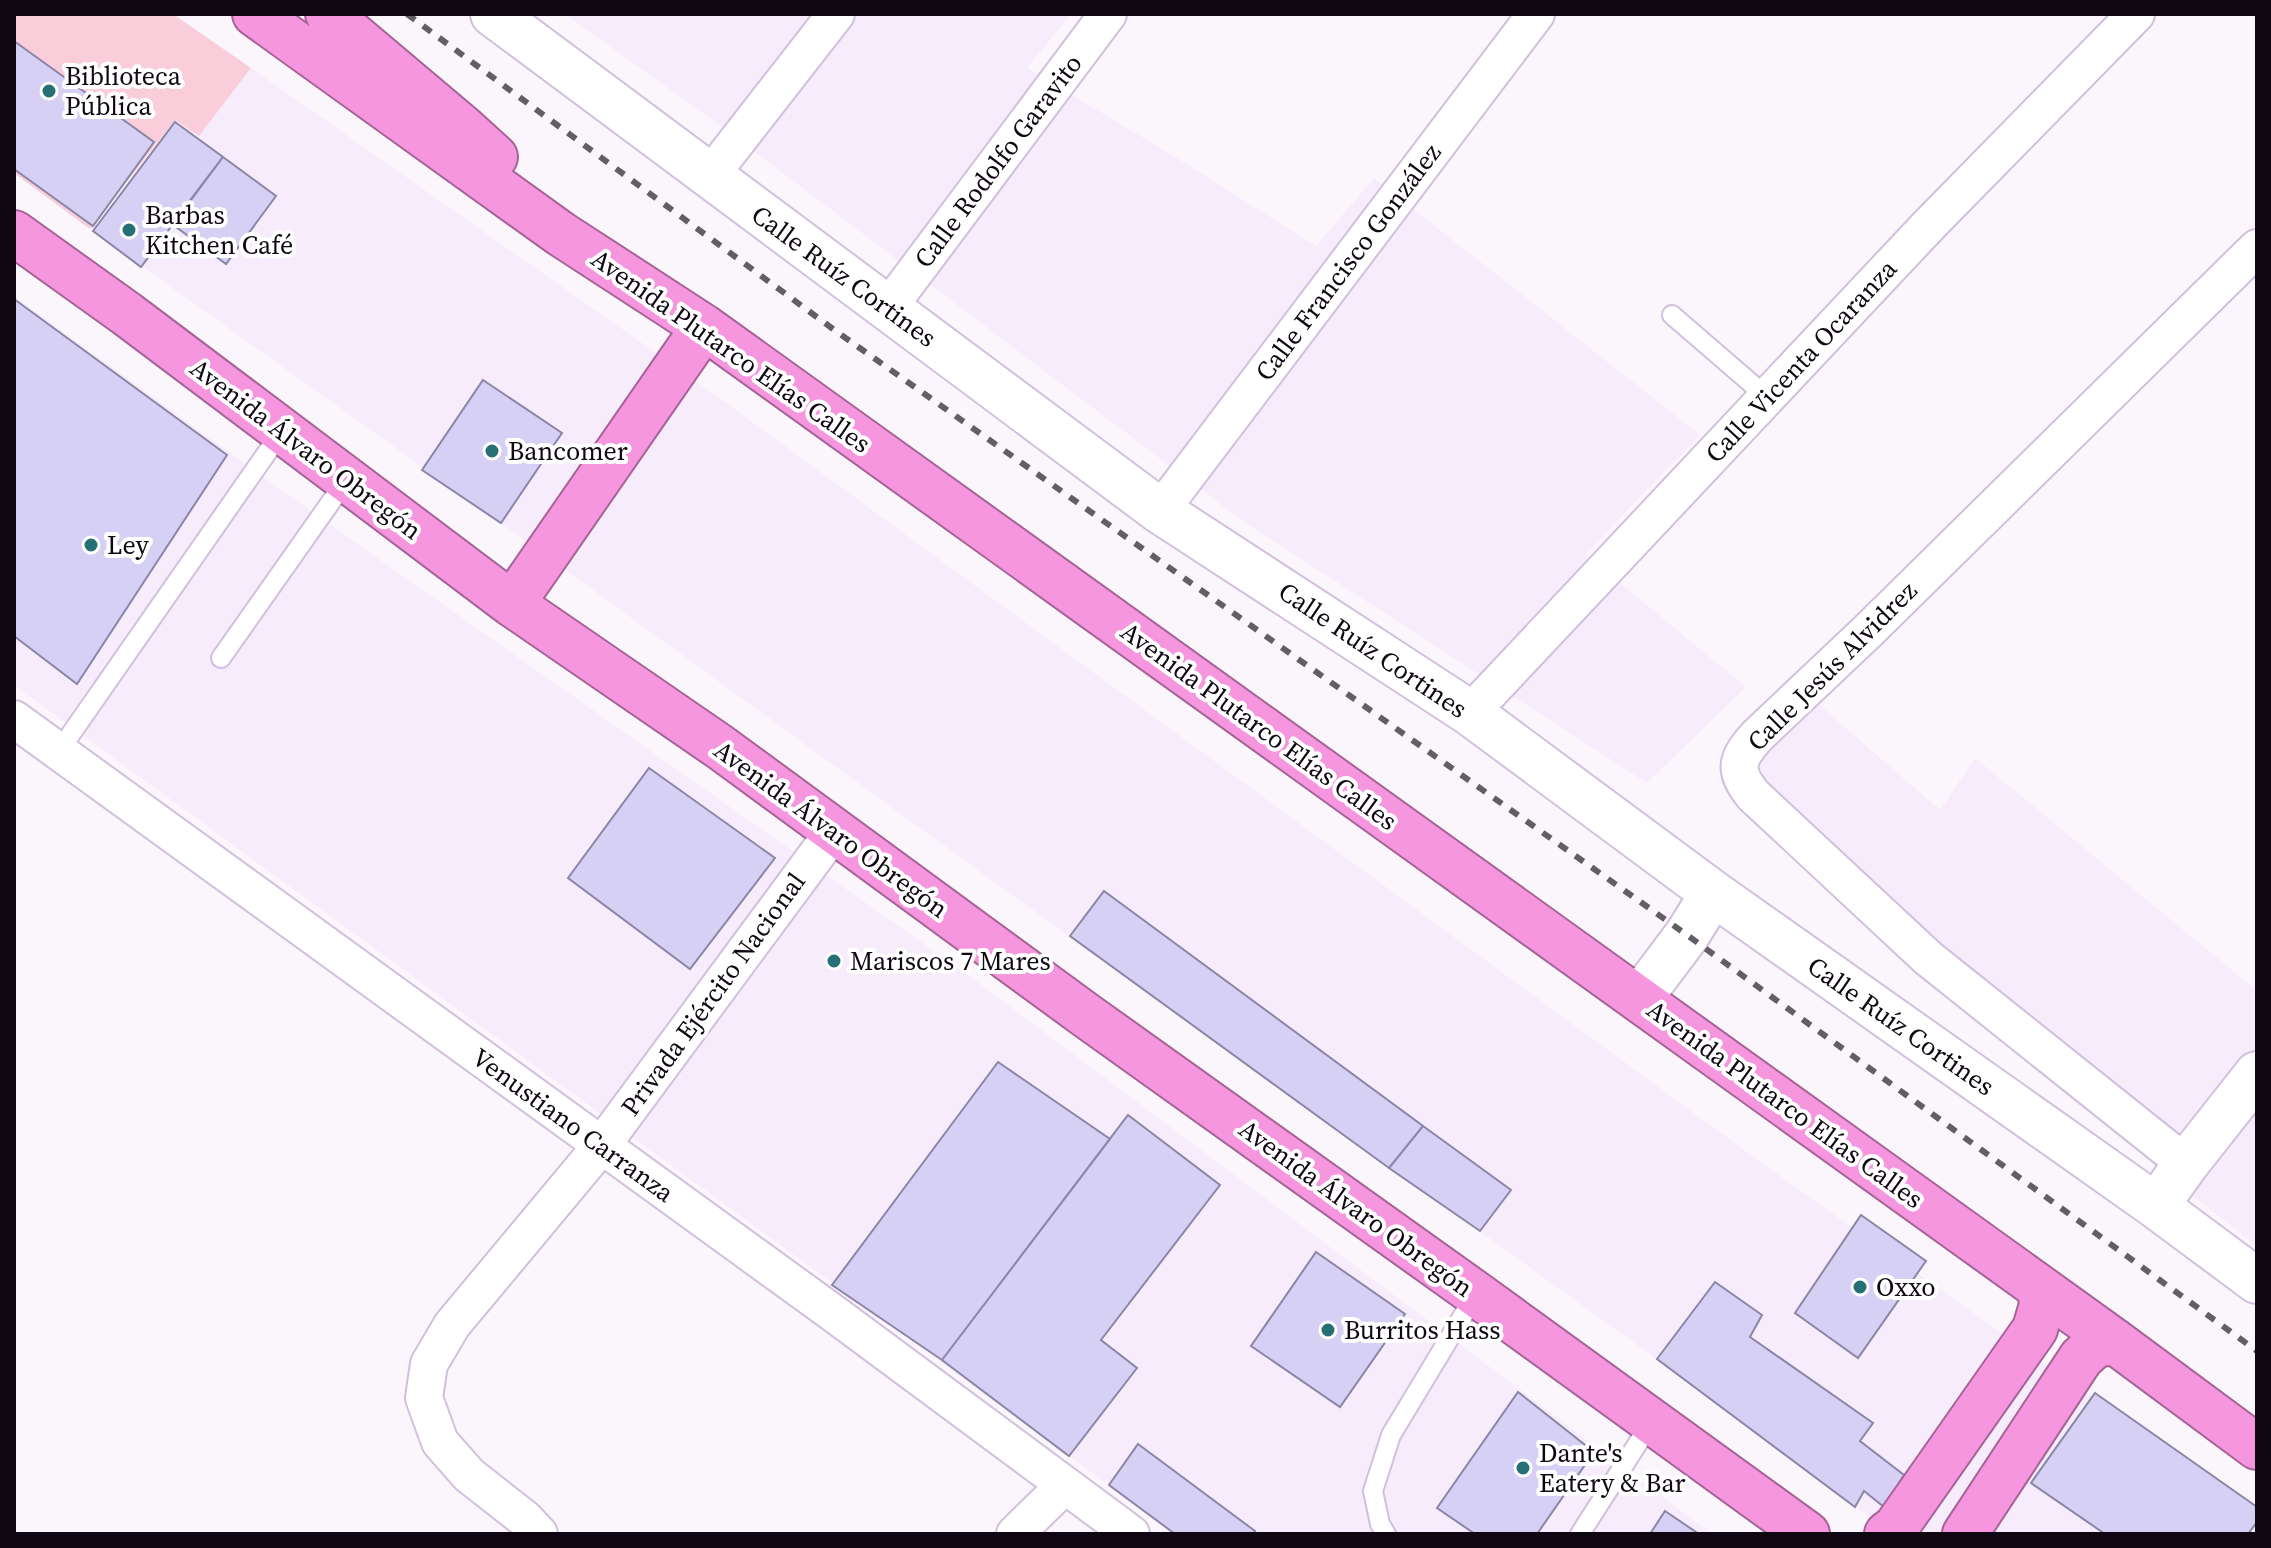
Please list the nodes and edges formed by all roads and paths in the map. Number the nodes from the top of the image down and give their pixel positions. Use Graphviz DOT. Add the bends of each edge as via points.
graph roads {
  1 [pos="255,14"];
  2 [pos="328,14"];
  3 [pos="493,14"];
  4 [pos="836,14"];
  5 [pos="1108,14"];
  6 [pos="1536,14"];
  7 [pos="2136,14"];
  8 [pos="709,177"];
  9 [pos="14,233"];
  10 [pos="561,234"];
  11 [pos="2257,248"];
  12 [pos="888,308"];
  13 [pos="1672,315"];
  14 [pos="704,327"];
  15 [pos="1767,397"];
  16 [pos="282,431"];
  17 [pos="347,479"];
  18 [pos="1160,511"];
  19 [pos="512,604"];
  20 [pos="221,658"];
  21 [pos="1470,713"];
  22 [pos="14,719"];
  23 [pos="59,751"];
  24 [pos="835,830"];
  25 [pos="1713,893"];
  26 [pos="1639,999"];
  27 [pos="2257,1074"];
  28 [pos="602,1145"];
  29 [pos="2186,1164"];
  30 [pos="2156,1206"];
  31 [pos="2257,1281"];
  32 [pos="2040,1288"];
  33 [pos="1476,1294"];
  34 [pos="2114,1341"];
  35 [pos="1652,1421"];
  36 [pos="2257,1447"];
  37 [pos="1065,1485"];
  38 [pos="539,1534"];
  39 [pos="1015,1534"];
  40 [pos="1131,1534"];
  41 [pos="1386,1534"];
  42 [pos="1580,1534"];
  43 [pos="1807,1534"];
  44 [pos="1887,1534"];
  45 [pos="1965,1534"];
  1 -- 10 [label="highway, Avenida Plutarco Elías Calles"];
  2 -- 10 [label="highway" via="508,170"];
  3 -- 8 [label="street, Calle Ruíz Cortines"];
  4 -- 8 [label="street"];
  5 -- 12 [label="street, Calle Rodolfo Garavito"];
  6 -- 18 [label="street, Calle Francisco González"];
  7 -- 15 [label="street, Calle Vicenta Ocaranza"];
  8 -- 12 [label="street, Calle Ruíz Cortines"];
  9 -- 16 [label="highway, Avenida Álvaro Obregón"];
  10 -- 14 [label="highway, Avenida Plutarco Elías Calles"];
  11 -- 29 [label="street, Calle Jesús Alvidrez" via="1758,735 1742,752 1739,766 1741,780 1753,795 1928,958"];
  12 -- 18 [label="street, Calle Ruíz Cortines"];
  13 -- 15 [label="lane"];
  14 -- 19 [label="highway"];
  14 -- 26 [label="highway, Avenida Plutarco Elías Calles"];
  15 -- 21 [label="street, Calle Vicenta Ocaranza"];
  16 -- 17 [label="highway, Avenida Álvaro Obregón"];
  16 -- 23 [label="lane"];
  17 -- 19 [label="highway, Avenida Álvaro Obregón"];
  17 -- 20 [label="lane"];
  18 -- 21 [label="street, Calle Ruíz Cortines"];
  19 -- 24 [label="highway, Avenida Álvaro Obregón"];
  21 -- 25 [label="street, Calle Ruíz Cortines"];
  22 -- 23 [label="street, Venustiano Carranza"];
  23 -- 28 [label="street, Venustiano Carranza"];
  24 -- 28 [label="street, Privada Ejército Nacional"];
  24 -- 33 [label="highway, Avenida Álvaro Obregón"];
  25 -- 26 [label="street"];
  25 -- 30 [label="street, Calle Ruíz Cortines"];
  26 -- 32 [label="highway, Avenida Plutarco Elías Calles"];
  27 -- 29 [label="street"];
  28 -- 37 [label="street, Venustiano Carranza"];
  28 -- 38 [label="street, Privada Ejército Nacional" via="452,1325 429,1364 424,1398 440,1442 469,1475"];
  29 -- 30 [label="street"];
  30 -- 31 [label="street, Calle Ruíz Cortines"];
  32 -- 34 [label="highway, Avenida Plutarco Elías Calles"];
  32 -- 44 [label="highway" via="2042,1305 2035,1329"];
  33 -- 35 [label="highway, Avenida Álvaro Obregón"];
  33 -- 41 [label="lane" via="1391,1435 1373,1491"];
  34 -- 36 [label="highway, Avenida Plutarco Elías Calles"];
  34 -- 45 [label="highway" via="2087,1350"];
  35 -- 42 [label="lane"];
  35 -- 43 [label="highway, Avenida Álvaro Obregón"];
  37 -- 39 [label="street"];
  37 -- 40 [label="street, Venustiano Carranza"];
}
